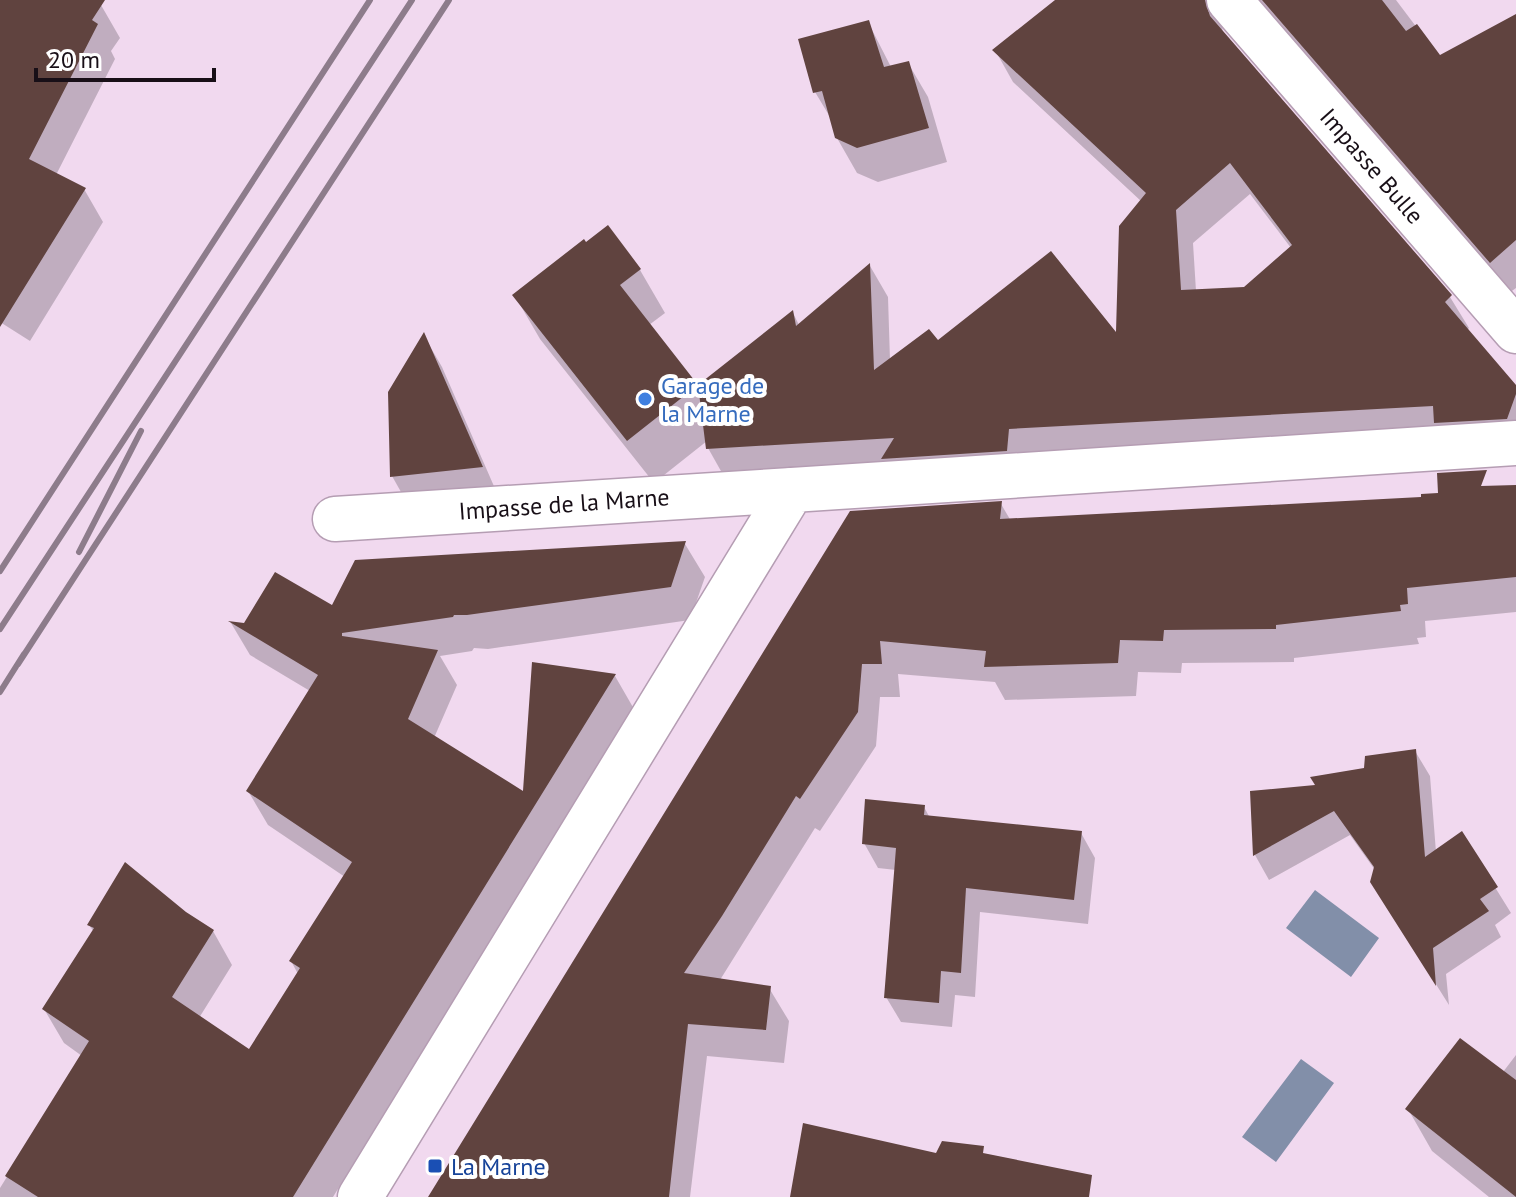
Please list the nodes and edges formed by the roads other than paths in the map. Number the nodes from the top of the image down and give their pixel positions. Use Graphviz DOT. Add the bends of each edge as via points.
graph roads {
  1 [pos="1229,0"];
  2 [pos="1516,331"];
  3 [pos="1516,443"];
  4 [pos="792,490"];
  5 [pos="335,519"];
  6 [pos="360,1197"];
  1 -- 2 [label="main road, Impasse Bulle"];
  3 -- 4 [label="main road, Impasse de la Marne"];
  4 -- 5 [label="main road, Impasse de la Marne"];
  4 -- 6 [label="main road"];
}
